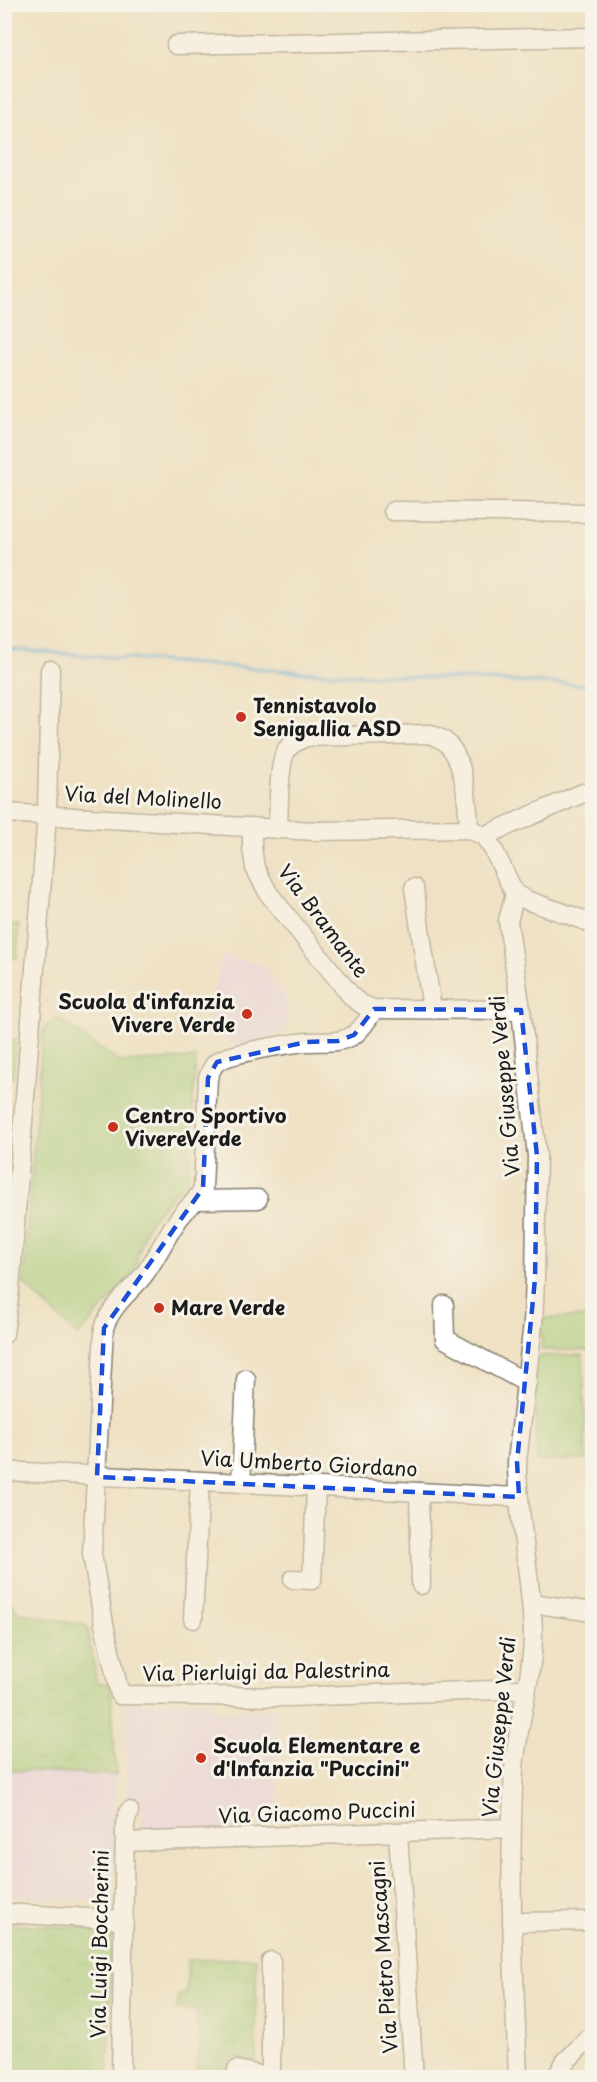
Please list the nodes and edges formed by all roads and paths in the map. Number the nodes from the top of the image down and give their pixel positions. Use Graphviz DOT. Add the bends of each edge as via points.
graph roads {
  1 [pos="592,37"];
  2 [pos="176,45"];
  3 [pos="393,511"];
  4 [pos="592,513"];
  5 [pos="50,670"];
  6 [pos="583,793"];
  7 [pos="4,813"];
  8 [pos="47,815"];
  9 [pos="252,827"];
  10 [pos="278,829"];
  11 [pos="477,832"];
  12 [pos="414,888"];
  13 [pos="515,894"];
  14 [pos="592,923"];
  15 [pos="374,1009"];
  16 [pos="432,1009"];
  17 [pos="521,1010"];
  18 [pos="11,1184"];
  19 [pos="258,1199"];
  20 [pos="197,1200"];
  21 [pos="444,1305"];
  22 [pos="4,1334"];
  23 [pos="246,1379"];
  24 [pos="526,1383"];
  25 [pos="4,1471"];
  26 [pos="96,1477"];
  27 [pos="200,1481"];
  28 [pos="241,1483"];
  29 [pos="316,1487"];
  30 [pos="419,1492"];
  31 [pos="519,1497"];
  32 [pos="293,1579"];
  33 [pos="421,1585"];
  34 [pos="532,1603"];
  35 [pos="592,1612"];
  36 [pos="193,1619"];
  37 [pos="526,1689"];
  38 [pos="129,1811"];
  39 [pos="511,1828"];
  40 [pos="398,1833"];
  41 [pos="124,1842"];
  42 [pos="4,1913"];
  43 [pos="124,1920"];
  44 [pos="592,1921"];
  45 [pos="512,1922"];
  46 [pos="272,1961"];
  47 [pos="592,2035"];
  48 [pos="273,2077"];
  49 [pos="121,2078"];
  50 [pos="235,2078"];
  51 [pos="414,2078"];
  52 [pos="518,2078"];
  53 [pos="556,2078"];
  1 -- 2 [label="street"];
  3 -- 4 [label="street"];
  5 -- 8 [label="street"];
  6 -- 11 [label="street"];
  7 -- 8 [label="street, Via del Molinello"];
  8 -- 9 [label="street, Via del Molinello"];
  8 -- 18 [label="street"];
  9 -- 10 [label="street, Via del Molinello"];
  9 -- 15 [label="street, Via Bramante" via="255,868 269,894 353,998"];
  10 -- 11 [label="street, Via del Molinello"];
  10 -- 11 [label="street" via="283,763 286,751 296,742 306,737 430,734 444,741 457,756"];
  11 -- 13 [label="street" via="493,849"];
  12 -- 16 [label="street"];
  13 -- 14 [label="street"];
  13 -- 17 [label="street, Via Giuseppe Verdi" via="508,921"];
  15 -- 16 [label="street"];
  15 -- 20 [label="street" via="354,1035 338,1041 306,1042 230,1056 217,1062 208,1078 204,1179"];
  16 -- 17 [label="street"];
  17 -- 24 [label="street, Via Giuseppe Verdi" via="537,1156 535,1280"];
  18 -- 22 [label="street" via="10,1289"];
  19 -- 20 [label="street"];
  20 -- 26 [label="street" via="180,1217 148,1268 107,1319"];
  21 -- 24 [label="street" via="445,1339"];
  23 -- 28 [label="street"];
  24 -- 31 [label="street, Via Giuseppe Verdi" via="517,1462"];
  25 -- 26 [label="street, Via Umberto Giordano"];
  26 -- 27 [label="street, Via Umberto Giordano"];
  26 -- 37 [label="street, Via Pierluigi da Palestrina" via="92,1554 120,1695 288,1697"];
  27 -- 28 [label="street, Via Umberto Giordano"];
  27 -- 36 [label="street"];
  28 -- 29 [label="street, Via Umberto Giordano"];
  29 -- 30 [label="street, Via Umberto Giordano"];
  29 -- 32 [label="street" via="312,1580"];
  30 -- 31 [label="street, Via Umberto Giordano"];
  30 -- 33 [label="street"];
  31 -- 34 [label="street, Via Giuseppe Verdi"];
  34 -- 35 [label="street"];
  34 -- 37 [label="street, Via Giuseppe Verdi" via="533,1637"];
  37 -- 39 [label="street, Via Giuseppe Verdi"];
  38 -- 41 [label="street, Via Luigi Boccherini"];
  39 -- 40 [label="street, Via Giacomo Puccini"];
  39 -- 45 [label="street, Via Giuseppe Verdi"];
  40 -- 41 [label="street, Via Giacomo Puccini"];
  40 -- 51 [label="street, Via Pietro Mascagni"];
  41 -- 43 [label="street, Via Luigi Boccherini"];
  42 -- 43 [label="street"];
  43 -- 49 [label="street, Via Luigi Boccherini"];
  44 -- 45 [label="street"];
  45 -- 52 [label="street, Via Giuseppe Verdi"];
  46 -- 48 [label="street"];
  47 -- 53 [label="street"];
  48 -- 50 [label="street" via="237,2070"];
}
